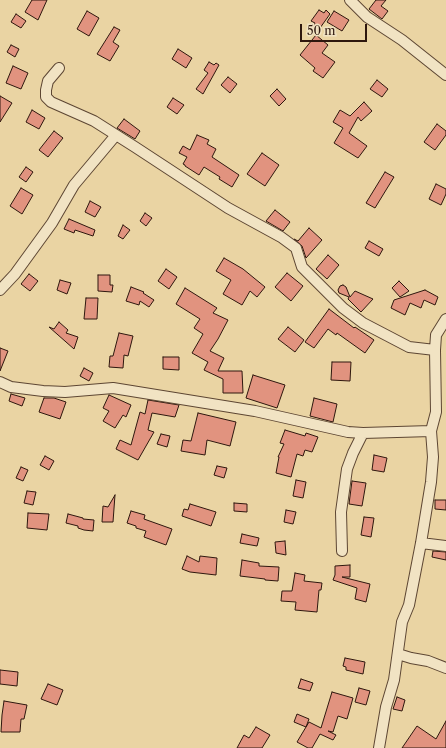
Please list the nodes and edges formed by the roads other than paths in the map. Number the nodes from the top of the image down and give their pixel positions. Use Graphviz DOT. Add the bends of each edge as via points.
graph roads {
  1 [pos="350,0"];
  2 [pos="59,68"];
  3 [pos="446,74"];
  4 [pos="116,135"];
  5 [pos="0,290"];
  6 [pos="446,319"];
  7 [pos="435,350"];
  8 [pos="0,382"];
  9 [pos="441,413"];
  10 [pos="432,431"];
  11 [pos="364,433"];
  12 [pos="421,543"];
  13 [pos="446,546"];
  14 [pos="342,551"];
  15 [pos="398,654"];
  16 [pos="446,668"];
  17 [pos="379,748"];
  1 -- 3 [label="street" via="367,17"];
  2 -- 4 [label="street" via="48,81 46,97 51,102 94,121"];
  4 -- 5 [label="street" via="74,185 52,223 15,274"];
  4 -- 7 [label="street" via="228,208 296,248 302,267 343,308 363,323 409,348"];
  6 -- 7 [label="street" via="436,335"];
  7 -- 9 [label="street"];
  8 -- 11 [label="street" via="11,387 43,391 113,388 254,411 334,430"];
  9 -- 10 [label="street"];
  10 -- 11 [label="street"];
  10 -- 12 [label="street" via="432,476"];
  11 -- 14 [label="street" via="347,470 341,512"];
  12 -- 13 [label="street"];
  12 -- 15 [label="street" via="402,622"];
  15 -- 16 [label="street"];
  15 -- 17 [label="street"];
}
